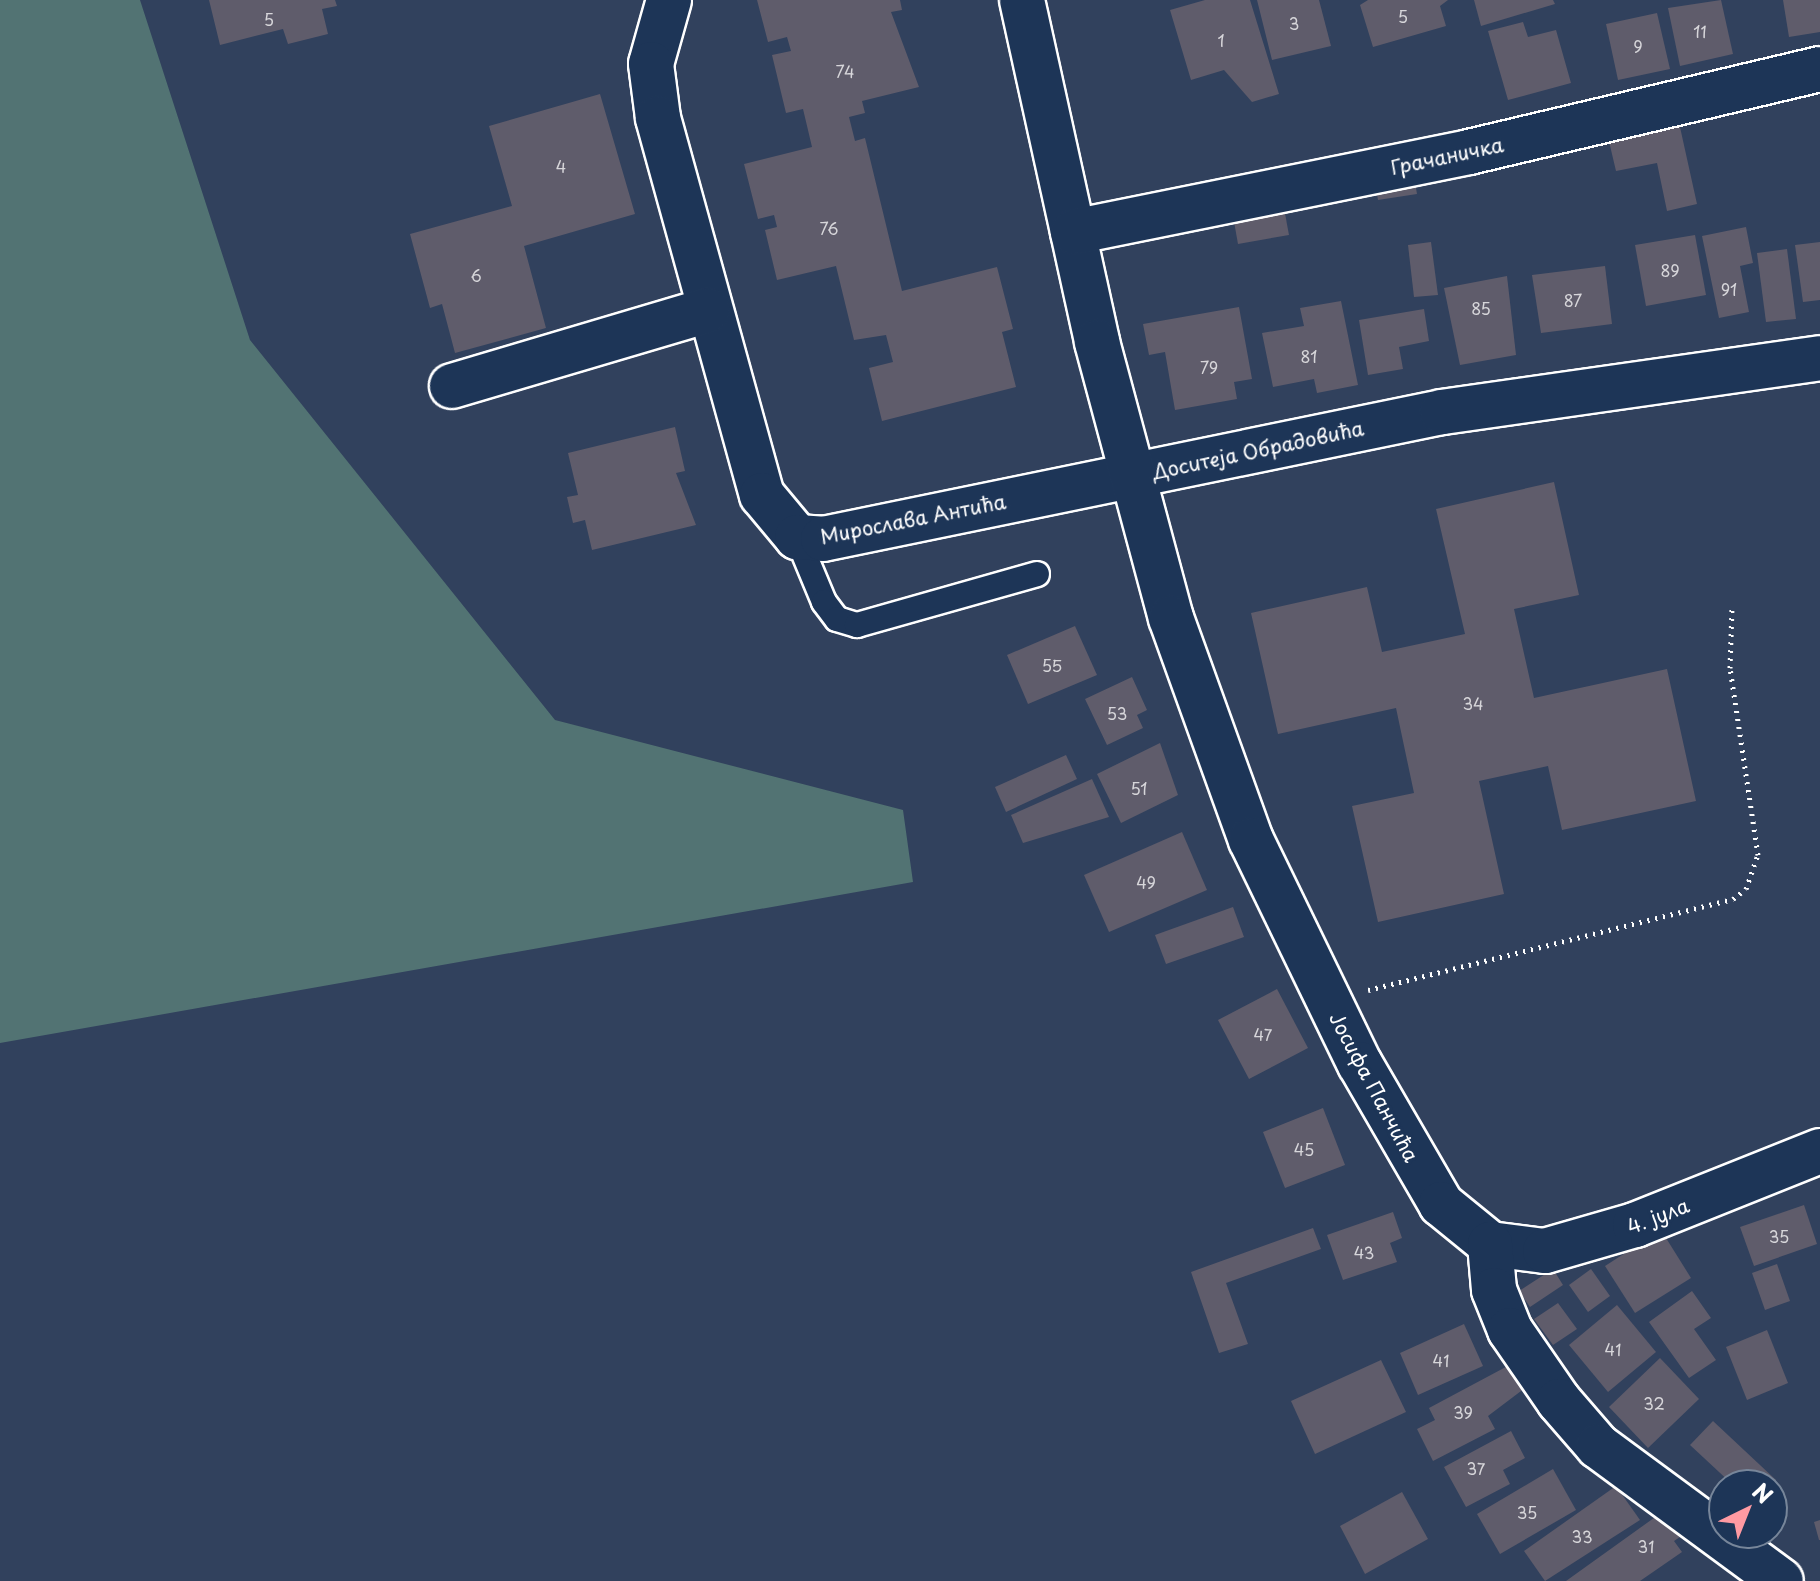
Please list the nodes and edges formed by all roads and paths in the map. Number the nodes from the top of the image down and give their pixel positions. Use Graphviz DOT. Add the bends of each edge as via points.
graph roads {
  1 [pos="669,0"];
  2 [pos="1022,0"];
  3 [pos="1820,69"];
  4 [pos="1073,232"];
  5 [pos="708,310"];
  6 [pos="1820,358"];
  7 [pos="452,386"];
  8 [pos="1131,476"];
  9 [pos="797,537"];
  10 [pos="1037,574"];
  11 [pos="1732,608"];
  12 [pos="1328,1000"];
  13 [pos="1820,1151"];
  14 [pos="1490,1244"];
  15 [pos="1781,1581"];
  1 -- 5 [label="street, Мирослава Антића" via="651,64"];
  2 -- 4 [label="street, Доситеја Обрадовића"];
  3 -- 4 [label="street, Грачаничка" via="1469,152"];
  4 -- 8 [label="street, Доситеја Обрадовића"];
  5 -- 7 [label="street"];
  5 -- 9 [label="street, Мирослава Антића" via="762,495"];
  6 -- 8 [label="street, Доситеја Обрадовића" via="1442,412"];
  8 -- 9 [label="street, Мирослава Антића" via="823,539"];
  8 -- 12 [label="street, Јосифа Панчића" via="1171,618 1251,840"];
  9 -- 10 [label="lane" via="824,602 837,619 857,625"];
  11 -- 12 [label="path" via="1730,668 1758,855 1746,889 1733,899"];
  12 -- 14 [label="street, Јосифа Панчића" via="1441,1204"];
  13 -- 14 [label="street, 4. јула" via="1587,1242 1545,1251"];
  14 -- 15 [label="street" via="1494,1290 1510,1330 1559,1401 1598,1446"];
}
